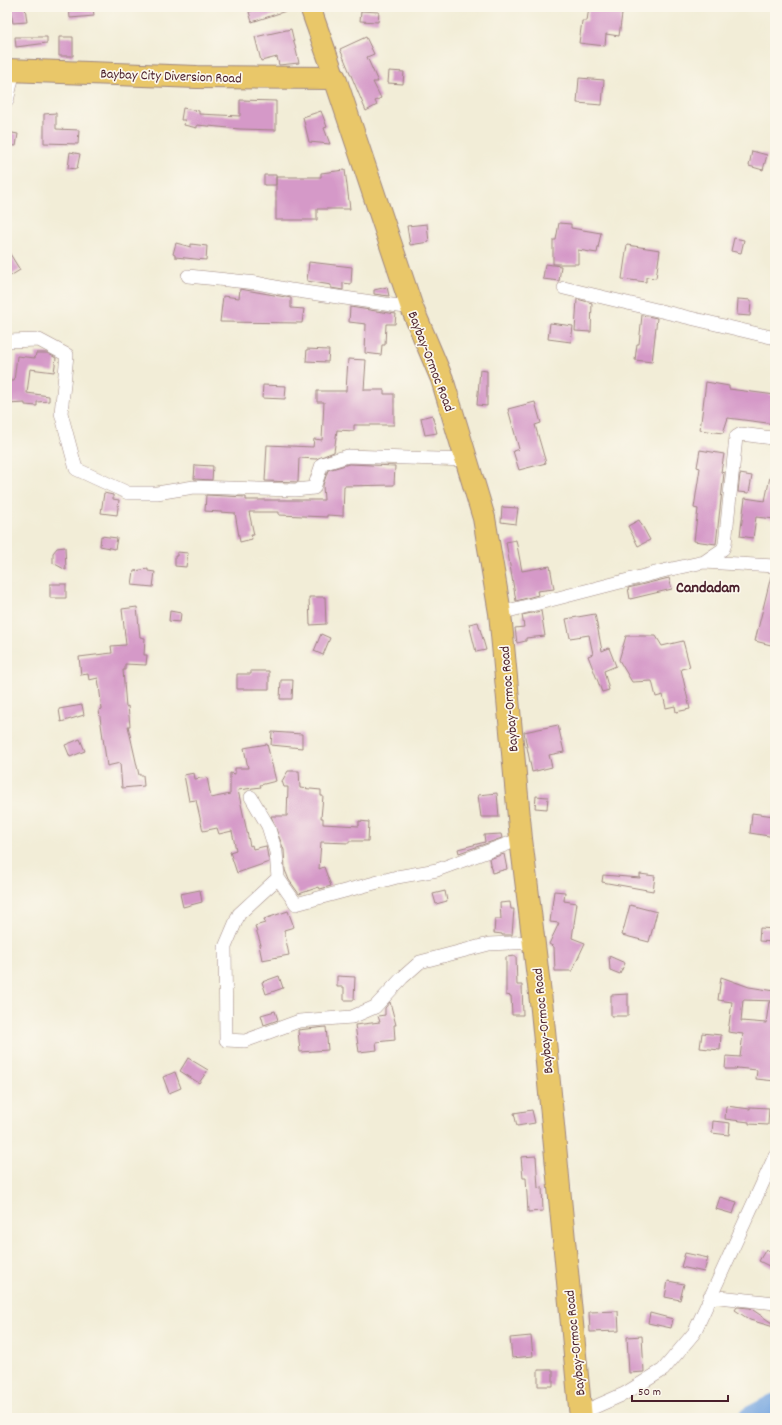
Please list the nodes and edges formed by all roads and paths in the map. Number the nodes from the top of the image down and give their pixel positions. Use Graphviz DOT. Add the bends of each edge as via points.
graph roads {
  1 [pos="310,7"];
  2 [pos="11,70"];
  3 [pos="335,78"];
  4 [pos="7,101"];
  5 [pos="188,276"];
  6 [pos="564,288"];
  7 [pos="412,308"];
  8 [pos="775,338"];
  9 [pos="7,341"];
  10 [pos="772,438"];
  11 [pos="466,460"];
  12 [pos="704,562"];
  13 [pos="775,566"];
  14 [pos="500,613"];
  15 [pos="251,797"];
  16 [pos="521,839"];
  17 [pos="278,878"];
  18 [pos="534,942"];
  19 [pos="775,1156"];
  20 [pos="710,1296"];
  21 [pos="775,1303"];
  22 [pos="581,1416"];
  1 -- 3 [label="main road, Baybay-Ormoc Road"];
  2 -- 3 [label="highway, Baybay City Diversion Road" via="197,77"];
  2 -- 4 [label="street"];
  3 -- 7 [label="highway, Baybay-Ormoc Road"];
  5 -- 7 [label="street" via="257,283"];
  6 -- 8 [label="street"];
  7 -- 11 [label="highway, Baybay-Ormoc Road" via="442,379"];
  9 -- 11 [label="street" via="39,340 67,355 61,413 76,469 128,494 157,494 194,487 295,490 314,488 322,464 348,456"];
  10 -- 12 [label="street" via="741,434 736,437 725,544 723,549"];
  11 -- 14 [label="highway, Baybay-Ormoc Road" via="484,518"];
  12 -- 13 [label="street"];
  12 -- 14 [label="street"];
  14 -- 16 [label="highway, Baybay-Ormoc Road"];
  15 -- 17 [label="street" via="268,826 276,852"];
  16 -- 17 [label="street" via="437,870 397,877 296,904"];
  16 -- 18 [label="highway, Baybay-Ormoc Road"];
  17 -- 18 [label="street" via="239,914 225,948 226,1040 245,1041 299,1022 352,1017 375,1007 420,962 489,944"];
  18 -- 22 [label="highway, Baybay-Ormoc Road"];
  19 -- 20 [label="street"];
  20 -- 21 [label="street"];
  20 -- 22 [label="street" via="694,1333 663,1370"];
}
